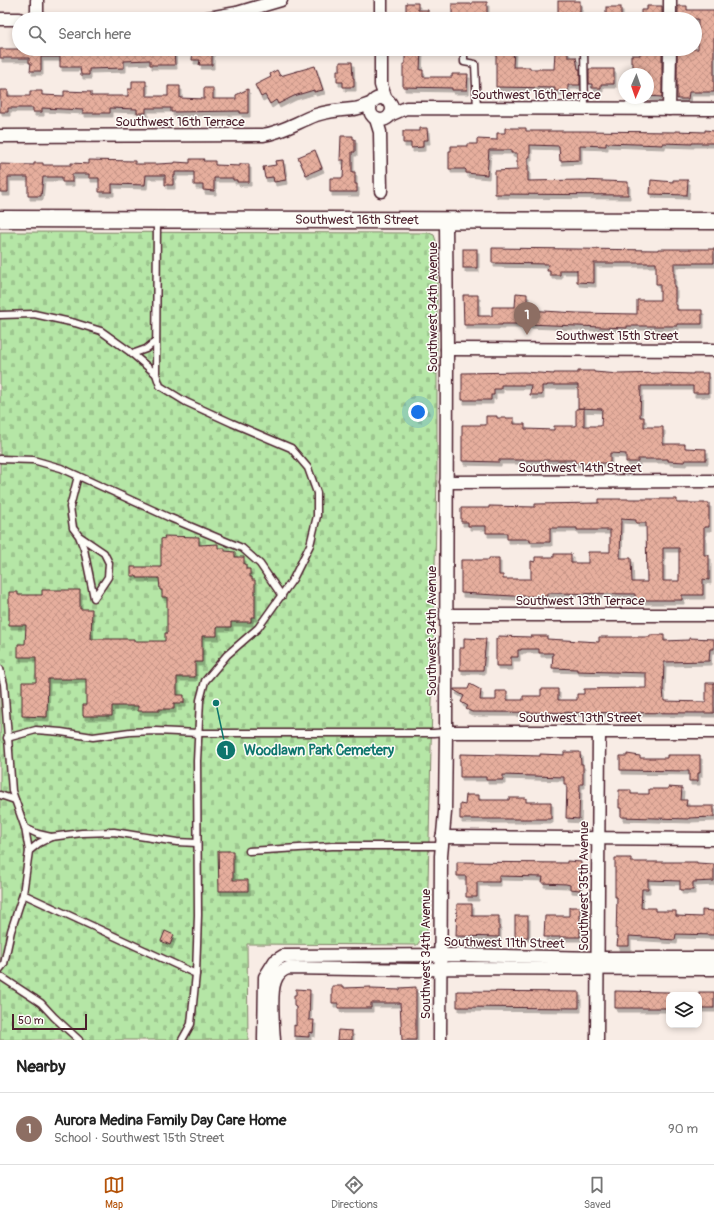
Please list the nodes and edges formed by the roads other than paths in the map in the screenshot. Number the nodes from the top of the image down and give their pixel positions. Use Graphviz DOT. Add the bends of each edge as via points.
graph roads {
  1 [pos="37,0"];
  2 [pos="281,0"];
  3 [pos="381,0"];
  4 [pos="670,0"];
  5 [pos="37,12"];
  6 [pos="240,12"];
  7 [pos="381,12"];
  8 [pos="670,12"];
  9 [pos="0,19"];
  10 [pos="12,19"];
  11 [pos="381,56"];
  12 [pos="464,56"];
  13 [pos="584,56"];
  14 [pos="670,56"];
  15 [pos="585,108"];
  16 [pos="381,109"];
  17 [pos="477,109"];
  18 [pos="669,109"];
  19 [pos="714,109"];
  20 [pos="0,136"];
  21 [pos="381,191"];
  22 [pos="0,219"];
  23 [pos="157,220"];
  24 [pos="446,221"];
  25 [pos="714,221"];
  26 [pos="0,315"];
  27 [pos="156,341"];
  28 [pos="447,349"];
  29 [pos="714,350"];
  30 [pos="132,354"];
  31 [pos="156,374"];
  32 [pos="0,459"];
  33 [pos="78,476"];
  34 [pos="714,481"];
  35 [pos="446,482"];
  36 [pos="79,536"];
  37 [pos="282,596"];
  38 [pos="446,615"];
  39 [pos="714,615"];
  40 [pos="0,669"];
  41 [pos="446,732"];
  42 [pos="599,732"];
  43 [pos="714,732"];
  44 [pos="198,733"];
  45 [pos="8,738"];
  46 [pos="0,795"];
  47 [pos="14,800"];
  48 [pos="25,828"];
  49 [pos="51,837"];
  50 [pos="598,839"];
  51 [pos="714,839"];
  52 [pos="442,842"];
  53 [pos="198,843"];
  54 [pos="29,851"];
  55 [pos="249,851"];
  56 [pos="22,894"];
  57 [pos="440,956"];
  58 [pos="714,958"];
  59 [pos="597,963"];
  60 [pos="276,968"];
  61 [pos="714,968"];
  62 [pos="0,969"];
  63 [pos="440,969"];
  64 [pos="196,974"];
  65 [pos="0,976"];
  66 [pos="79,1040"];
  67 [pos="182,1040"];
  68 [pos="264,1040"];
  69 [pos="274,1040"];
  70 [pos="440,1040"];
  71 [pos="597,1040"];
  1 -- 5 [label="street"];
  2 -- 6 [label="street"];
  3 -- 7 [label="street"];
  4 -- 8 [label="street"];
  9 -- 10 [label="street"];
  11 -- 16 [label="street"];
  12 -- 17 [label="lane" via="464,62 475,64"];
  13 -- 15 [label="lane"];
  14 -- 18 [label="street"];
  15 -- 17 [label="street, Southwest 16th Terrace"];
  15 -- 18 [label="street, Southwest 16th Terrace"];
  16 -- 17 [label="street, Southwest 16th Terrace"];
  16 -- 20 [label="street, Southwest 16th Terrace" via="336,110 279,132 263,135"];
  16 -- 21 [label="street"];
  18 -- 19 [label="street, Southwest 16th Terrace"];
  22 -- 23 [label="street, Southwest 16th Street"];
  23 -- 24 [label="street, Southwest 16th Street"];
  23 -- 27 [label="lane"];
  24 -- 25 [label="street, Southwest 16th Street"];
  24 -- 28 [label="street, Southwest 34th Avenue"];
  26 -- 30 [label="lane" via="34,314 75,323 100,331"];
  27 -- 30 [label="lane" via="146,349"];
  27 -- 31 [label="lane"];
  28 -- 29 [label="street, Southwest 15th Street"];
  28 -- 35 [label="street, Southwest 34th Avenue"];
  30 -- 31 [label="lane"];
  31 -- 37 [label="lane" via="160,386 186,402 291,448 308,468 317,493 317,516 310,545"];
  32 -- 33 [label="lane" via="34,460"];
  33 -- 36 [label="lane" via="70,507 73,528"];
  33 -- 37 [label="lane" via="242,548 260,564"];
  34 -- 35 [label="street, Southwest 14th Street"];
  35 -- 38 [label="street, Southwest 34th Avenue"];
  36 -- 36 [label="lane" via="104,553 109,563 108,577 94,598"];
  37 -- 44 [label="lane" via="258,628 227,655 205,681 200,700"];
  38 -- 39 [label="street, Southwest 13th Terrace"];
  38 -- 41 [label="street, Southwest 34th Avenue"];
  40 -- 45 [label="lane" via="4,684"];
  41 -- 42 [label="street, Southwest 13th Street"];
  41 -- 44 [label="lane"];
  41 -- 52 [label="street, Southwest 34th Avenue"];
  42 -- 43 [label="street, Southwest 13th Street"];
  42 -- 50 [label="street, Southwest 35th Avenue"];
  44 -- 45 [label="lane" via="156,731 93,737 36,730"];
  44 -- 53 [label="lane"];
  45 -- 47 [label="lane"];
  46 -- 47 [label="lane"];
  47 -- 48 [label="lane"];
  48 -- 49 [label="lane"];
  48 -- 54 [label="lane"];
  49 -- 53 [label="lane" via="114,832"];
  49 -- 54 [label="lane"];
  50 -- 51 [label="street"];
  50 -- 52 [label="street"];
  50 -- 59 [label="street, Southwest 35th Avenue"];
  52 -- 55 [label="lane"];
  52 -- 57 [label="street, Southwest 34th Avenue"];
  53 -- 64 [label="lane"];
  54 -- 56 [label="lane"];
  56 -- 62 [label="lane" via="4,964"];
  56 -- 64 [label="lane"];
  57 -- 59 [label="street, Southwest 11th Street"];
  57 -- 60 [label="street, Southwest 11th Street" via="287,956 279,958"];
  57 -- 63 [label="street, Southwest 34th Avenue"];
  58 -- 59 [label="street, Southwest 11th Street"];
  59 -- 61 [label="street, Southwest 11th Street"];
  59 -- 63 [label="street, Southwest 11th Street"];
  59 -- 71 [label="street, Southwest 35th Avenue"];
  60 -- 63 [label="street, Southwest 11th Street"];
  60 -- 68 [label="street" via="267,972 265,981"];
  60 -- 69 [label="street" via="273,990"];
  63 -- 70 [label="street, Southwest 34th Avenue"];
  64 -- 67 [label="lane" via="191,1024"];
  65 -- 66 [label="lane" via="41,1003"];
}
